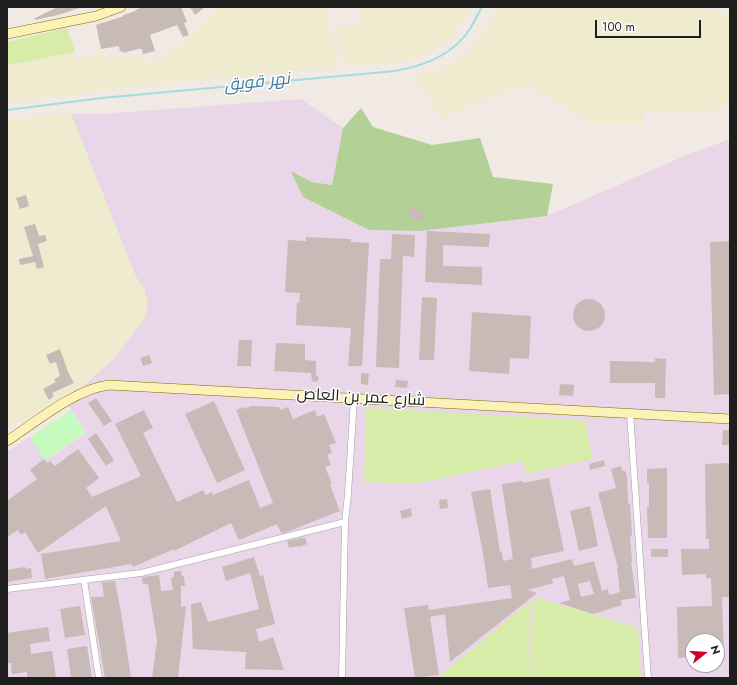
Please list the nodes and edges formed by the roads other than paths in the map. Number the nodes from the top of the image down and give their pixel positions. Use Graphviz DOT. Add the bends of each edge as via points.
graph roads {
  1 [pos="121,7"];
  2 [pos="7,34"];
  3 [pos="354,398"];
  4 [pos="630,413"];
  5 [pos="730,419"];
  6 [pos="7,441"];
  7 [pos="345,522"];
  8 [pos="84,580"];
  9 [pos="7,589"];
  10 [pos="99,678"];
  11 [pos="342,678"];
  12 [pos="648,678"];
  1 -- 2 [label="street" via="96,16"];
  3 -- 4 [label="street, شارع عمر بن العاص"];
  3 -- 6 [label="street, شارع عمر بن العاص" via="103,386 86,390 66,401"];
  3 -- 7 [label="street"];
  4 -- 5 [label="street, شارع عمر بن العاص"];
  4 -- 12 [label="street"];
  7 -- 8 [label="street" via="141,573"];
  7 -- 11 [label="street"];
  8 -- 9 [label="street"];
  8 -- 10 [label="street"];
}
